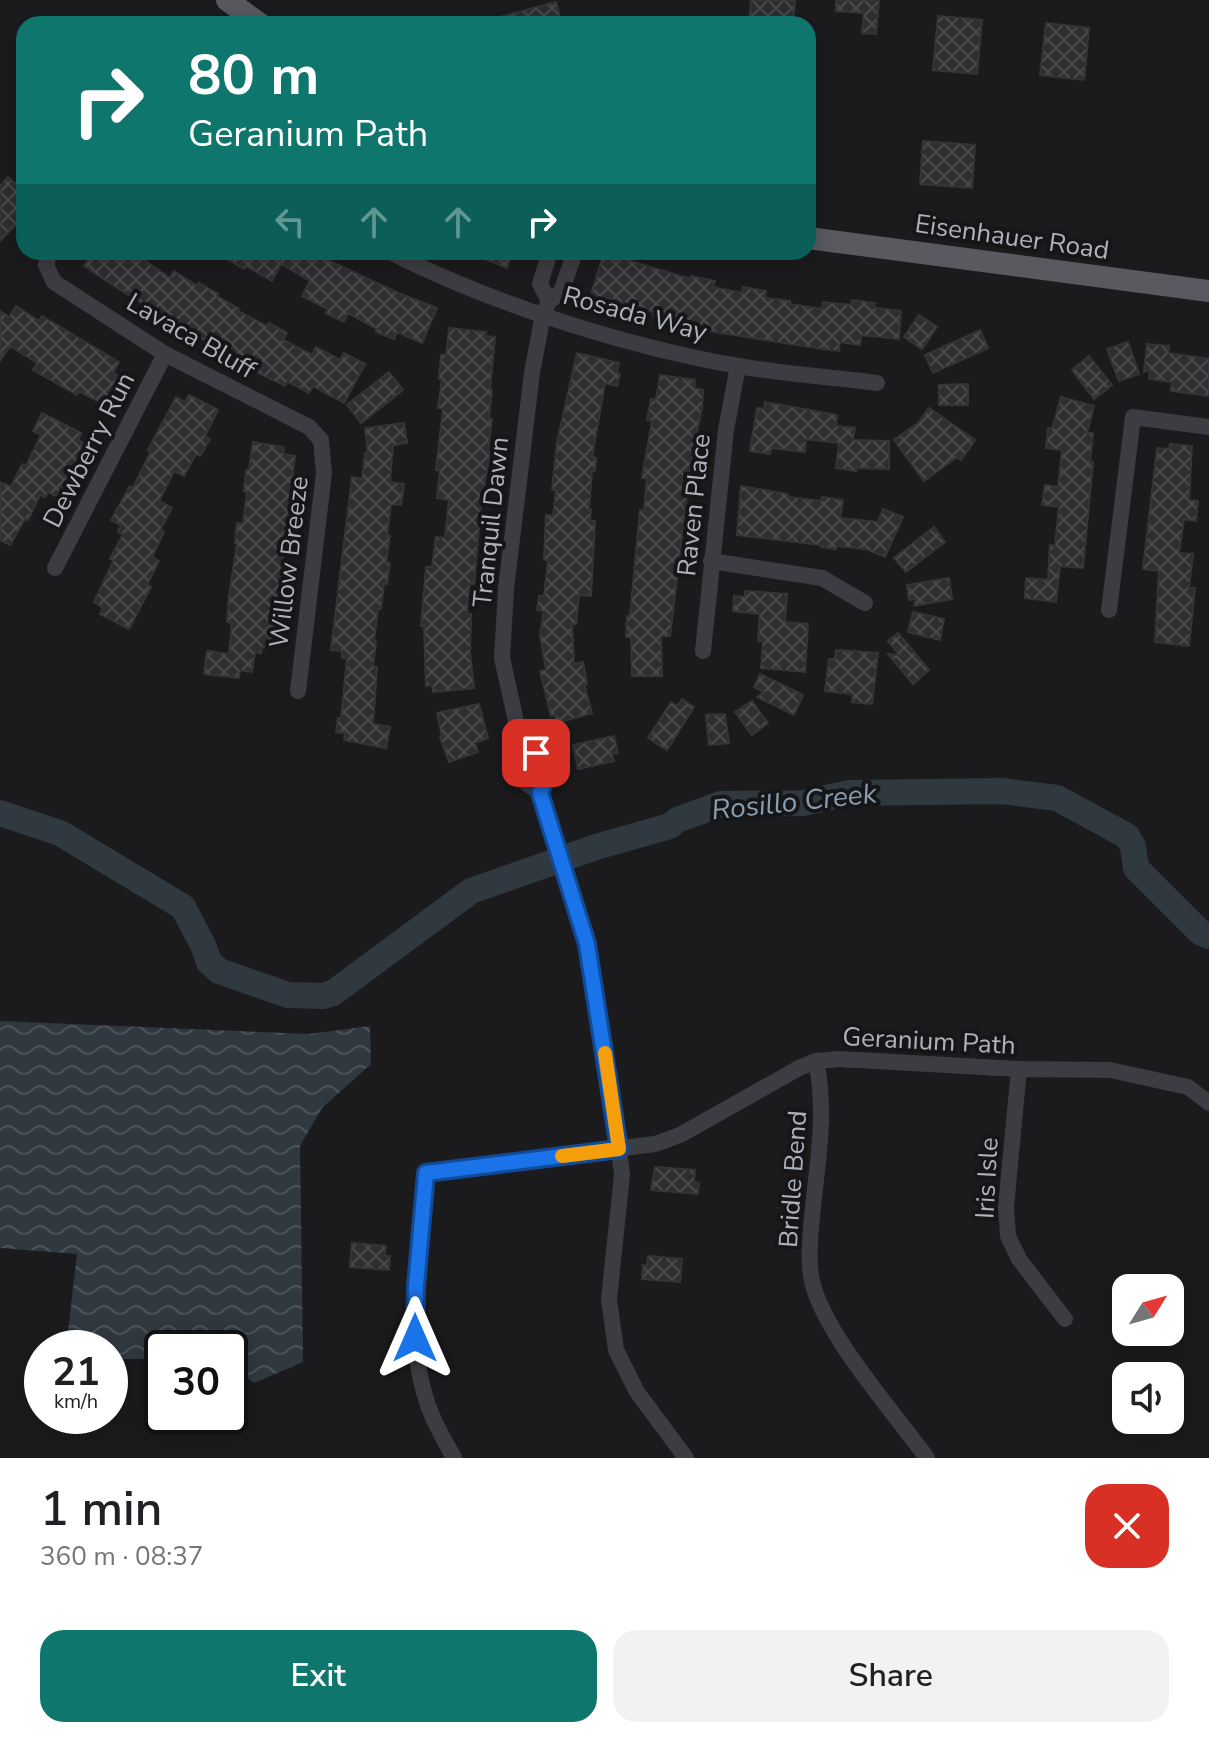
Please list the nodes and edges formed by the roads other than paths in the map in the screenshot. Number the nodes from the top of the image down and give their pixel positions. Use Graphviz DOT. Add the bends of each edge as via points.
graph roads {
  1 [pos="227,0"];
  2 [pos="249,16"];
  3 [pos="816,239"];
  4 [pos="48,260"];
  5 [pos="409,260"];
  6 [pos="548,260"];
  7 [pos="572,260"];
  8 [pos="1209,291"];
  9 [pos="546,308"];
  10 [pos="165,354"];
  11 [pos="738,366"];
  12 [pos="877,383"];
  13 [pos="1209,427"];
  14 [pos="321,440"];
  15 [pos="711,561"];
  16 [pos="55,568"];
  17 [pos="865,603"];
  18 [pos="1109,610"];
  19 [pos="703,651"];
  20 [pos="298,691"];
  21 [pos="525,747"];
  22 [pos="540,793"];
  23 [pos="816,1061"];
  24 [pos="1019,1069"];
  25 [pos="1208,1101"];
  26 [pos="619,1149"];
  27 [pos="1065,1319"];
  28 [pos="454,1458"];
  29 [pos="686,1458"];
  30 [pos="927,1458"];
  1 -- 2 [label="main road"];
  3 -- 8 [label="main road, Eisenhauer Road"];
  4 -- 10 [label="street, Lavaca Bluff" via="54,282"];
  5 -- 9 [label="street, Rosada Way" via="512,304"];
  6 -- 9 [label="street, Tranquil Dawn" via="540,284"];
  7 -- 9 [label="street, Tranquil Dawn" via="561,292"];
  9 -- 11 [label="street, Rosada Way" via="653,346"];
  9 -- 21 [label="street, Tranquil Dawn" via="532,373 502,658"];
  10 -- 14 [label="street, Lavaca Bluff" via="309,427"];
  10 -- 16 [label="street, Dewberry Run"];
  11 -- 12 [label="street, Rosada Way"];
  11 -- 15 [label="street, Raven Place"];
  13 -- 18 [label="street" via="1133,417"];
  14 -- 20 [label="street, Willow Breeze" via="324,473"];
  15 -- 17 [label="street" via="822,578"];
  15 -- 19 [label="street, Raven Place"];
  21 -- 22 [label="street, Tranquil Dawn" via="520,774"];
  21 -- 22 [label="street, Tranquil Dawn" via="545,765 547,777"];
  22 -- 26 [label="street, Tranquil Dawn" via="583,929"];
  23 -- 24 [label="street, Geranium Path"];
  23 -- 26 [label="street, Geranium Path" via="680,1135"];
  23 -- 30 [label="street, Bridle Bend" via="823,1105 809,1246 813,1285 846,1349"];
  24 -- 25 [label="street, Geranium Path" via="1110,1070 1188,1087"];
  24 -- 27 [label="street, Iris Isle" via="1008,1236"];
  26 -- 28 [label="street, Geranium Path" via="426,1173 415,1338 433,1418"];
  26 -- 29 [label="street, Tranquil Dawn" via="622,1175 609,1299 616,1350 637,1392"];
}
